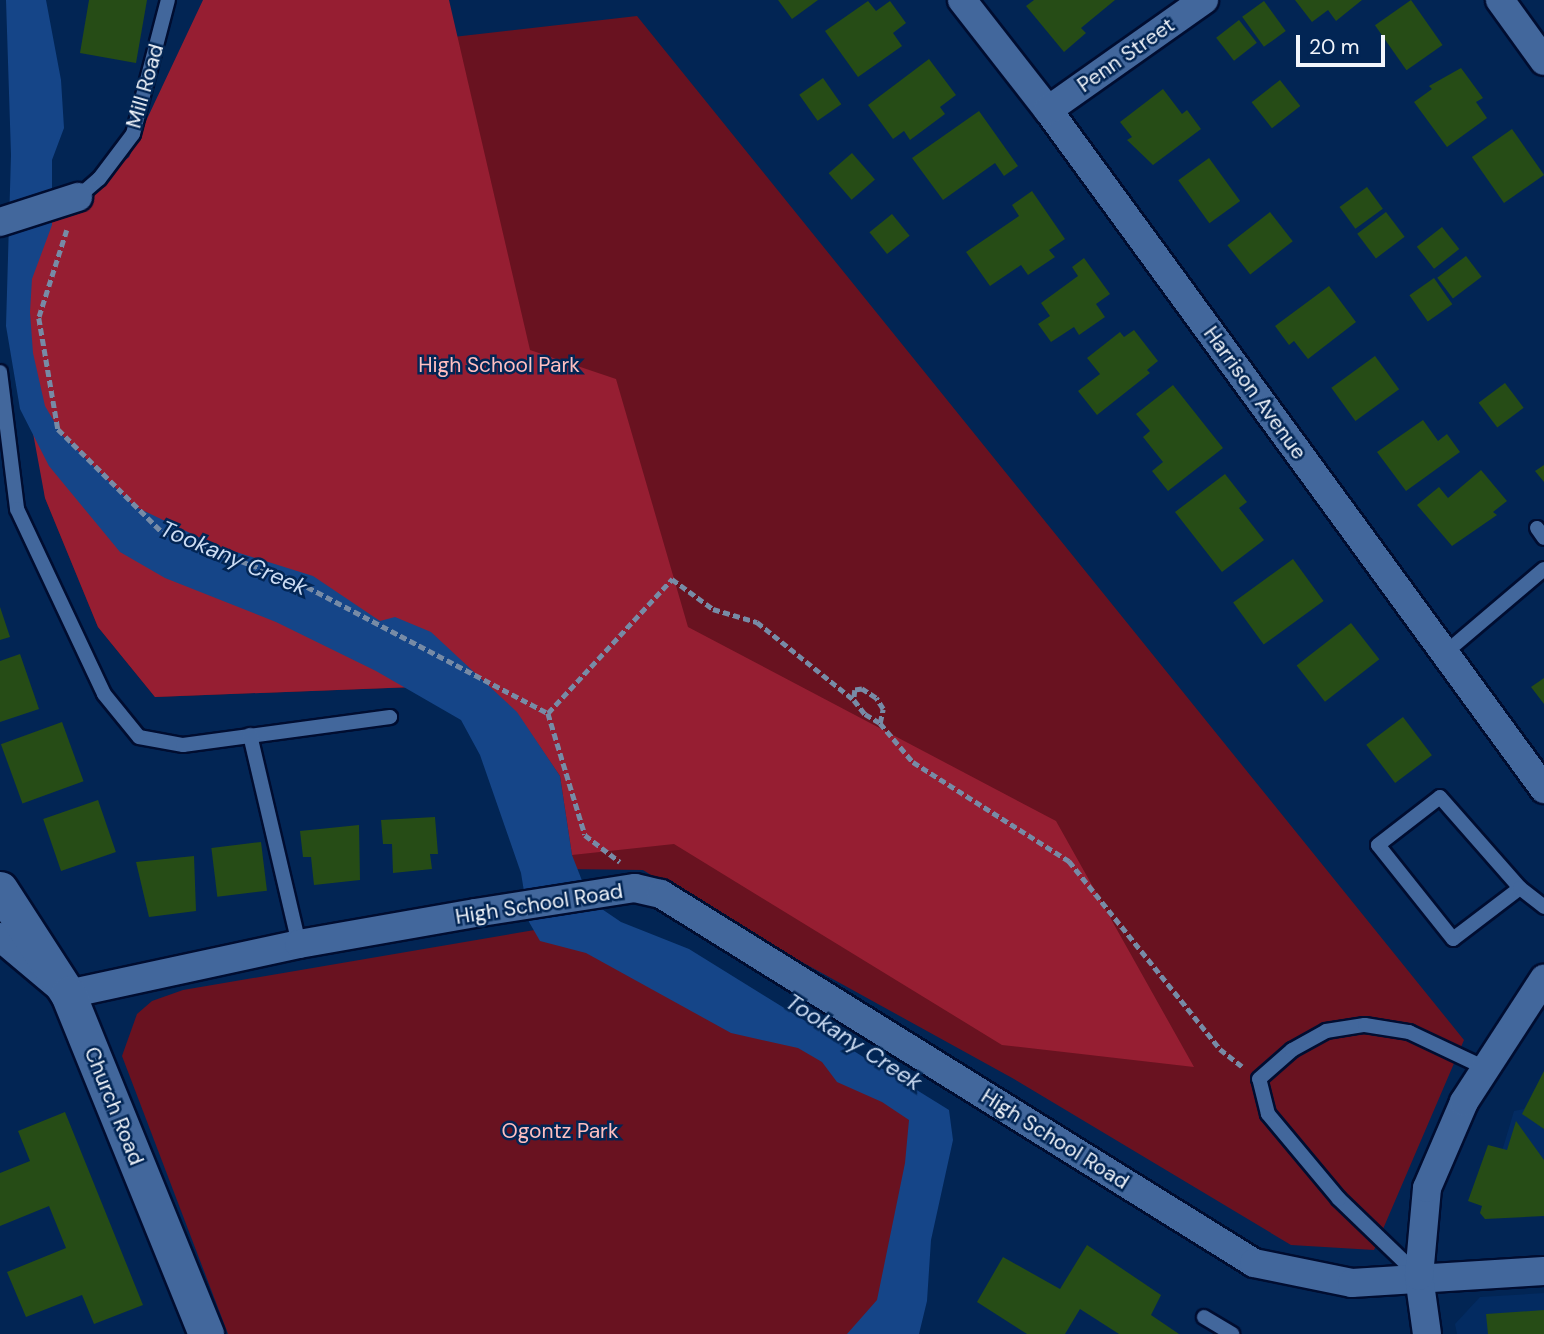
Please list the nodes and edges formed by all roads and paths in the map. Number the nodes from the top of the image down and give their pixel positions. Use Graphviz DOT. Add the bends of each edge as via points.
graph roads {
  1 [pos="168,0"];
  2 [pos="962,0"];
  3 [pos="1204,0"];
  4 [pos="1500,0"];
  5 [pos="1544,61"];
  6 [pos="1048,110"];
  7 [pos="74,210"];
  8 [pos="0,222"];
  9 [pos="0,372"];
  10 [pos="1544,569"];
  11 [pos="1445,653"];
  12 [pos="854,700"];
  13 [pos="548,713"];
  14 [pos="390,717"];
  15 [pos="880,723"];
  16 [pos="250,735"];
  17 [pos="1544,789"];
  18 [pos="1520,888"];
  19 [pos="0,889"];
  20 [pos="648,891"];
  21 [pos="1544,907"];
  22 [pos="0,937"];
  23 [pos="299,944"];
  24 [pos="1544,979"];
  25 [pos="68,994"];
  26 [pos="1485,1068"];
  27 [pos="1259,1079"];
  28 [pos="1544,1271"];
  29 [pos="1419,1276"];
  30 [pos="1204,1317"];
  31 [pos="206,1334"];
  32 [pos="1232,1334"];
  33 [pos="1427,1334"];
  1 -- 7 [label="lane, Mill Road" via="133,134"];
  2 -- 6 [label="street, Harrison Avenue"];
  3 -- 6 [label="street, Penn Street"];
  4 -- 5 [label="street"];
  6 -- 11 [label="street, Harrison Avenue"];
  7 -- 8 [label="street, Mill Road"];
  7 -- 13 [label="path" via="39,318 58,429 162,532 298,582"];
  9 -- 16 [label="lane" via="17,509 104,694 139,737 183,744"];
  10 -- 11 [label="lane"];
  11 -- 17 [label="street, Harrison Avenue"];
  12 -- 13 [label="path" via="757,622 713,608 672,579"];
  12 -- 15 [label="path"];
  12 -- 15 [label="path" via="855,690 862,689 876,698 883,709"];
  13 -- 20 [label="path" via="584,835"];
  14 -- 16 [label="lane"];
  15 -- 27 [label="path" via="913,762 1069,860 1220,1049"];
  16 -- 23 [label="lane"];
  18 -- 18 [label="lane" via="1453,939 1378,845 1440,797"];
  18 -- 21 [label="lane"];
  19 -- 25 [label="street, Church Road"];
  20 -- 23 [label="street, High School Road"];
  20 -- 29 [label="street, High School Road" via="1254,1263 1352,1283"];
  22 -- 25 [label="street"];
  23 -- 25 [label="street, High School Road"];
  24 -- 26 [label="street"];
  25 -- 31 [label="street, Church Road"];
  26 -- 27 [label="lane" via="1409,1032 1365,1026 1326,1031 1292,1050"];
  26 -- 29 [label="street" via="1464,1102 1427,1188"];
  27 -- 29 [label="lane" via="1268,1114 1339,1199"];
  28 -- 29 [label="street, High School Road"];
  29 -- 33 [label="street"];
  30 -- 32 [label="lane"];
}
